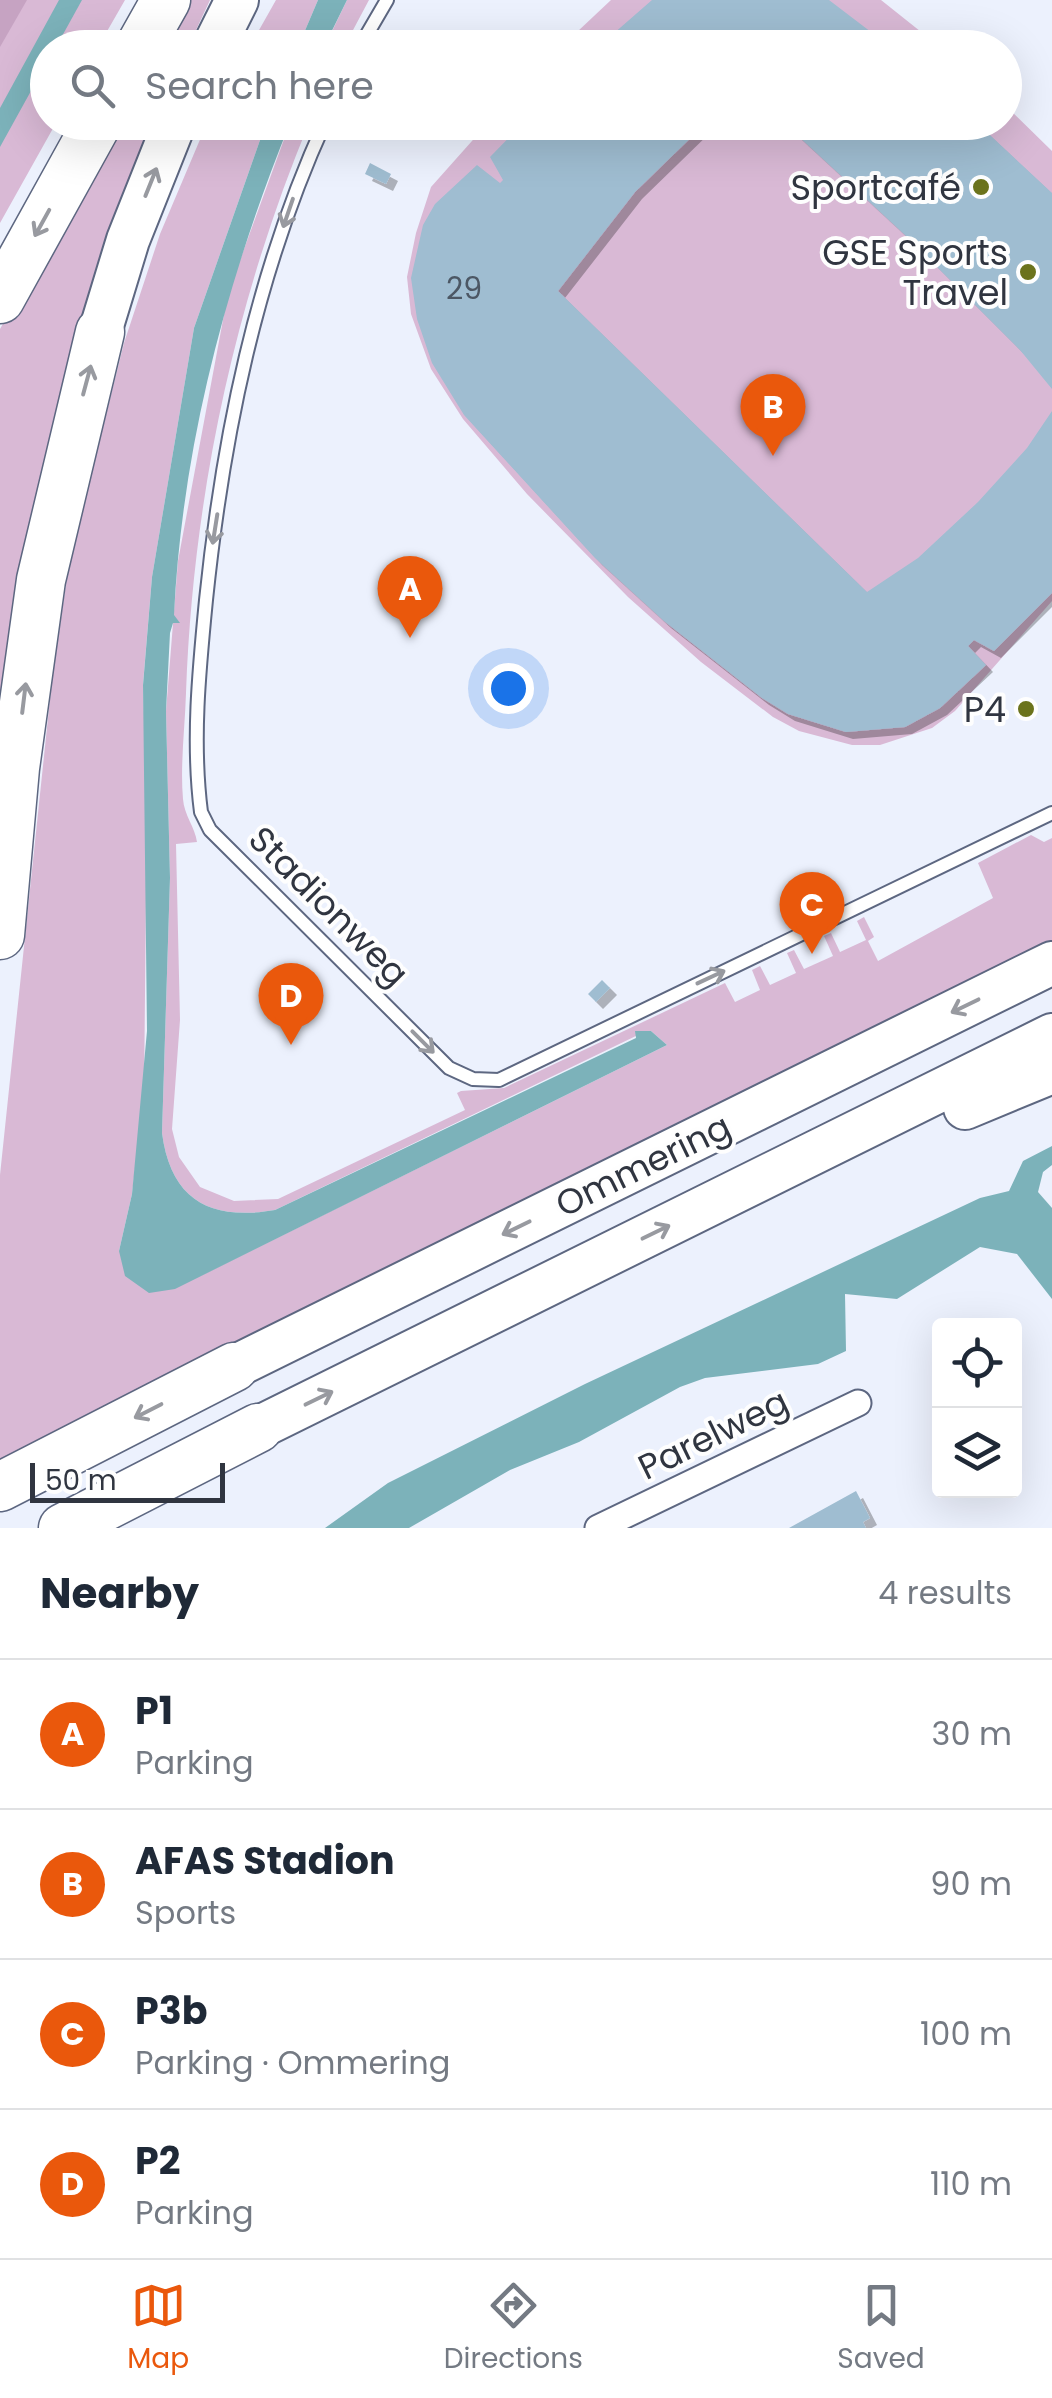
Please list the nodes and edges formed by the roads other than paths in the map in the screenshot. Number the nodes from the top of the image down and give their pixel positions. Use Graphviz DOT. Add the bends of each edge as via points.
graph roads {
  1 [pos="166,0"];
  2 [pos="236,0"];
  3 [pos="386,0"];
  4 [pos="149,30"];
  5 [pos="222,30"];
  6 [pos="369,30"];
  7 [pos="88,140"];
  8 [pos="168,140"];
  9 [pos="318,140"];
  10 [pos="0,298"];
  11 [pos="100,332"];
  12 [pos="1052,813"];
  13 [pos="0,935"];
  14 [pos="1052,963"];
  15 [pos="1052,1036"];
  16 [pos="1052,1072"];
  17 [pos="784,1169"];
  18 [pos="234,1366"];
  19 [pos="858,1404"];
  20 [pos="258,1428"];
  21 [pos="0,1488"];
  22 [pos="63,1528"];
  23 [pos="598,1528"];
  1 -- 4 [label="highway"];
  2 -- 5 [label="highway"];
  3 -- 6 [label="lane"];
  7 -- 10 [label="highway, one-way"];
  11 -- 8 [label="highway, one-way"];
  9 -- 12 [label="lane, Stadionweg, one-way" via="261,291 233,415 197,688 200,812 210,830 448,1068 499,1080"];
  13 -- 11 [label="highway, one-way" via="40,580"];
  14 -- 18 [label="highway, Ommering, one-way"];
  15 -- 17 [label="highway, Ommering"];
  16 -- 17 [label="highway"];
  20 -- 17 [label="highway, Ommering, one-way"];
  18 -- 21 [label="highway, one-way"];
  19 -- 23 [label="street, Parelweg"];
  20 -- 22 [label="highway"];
}
